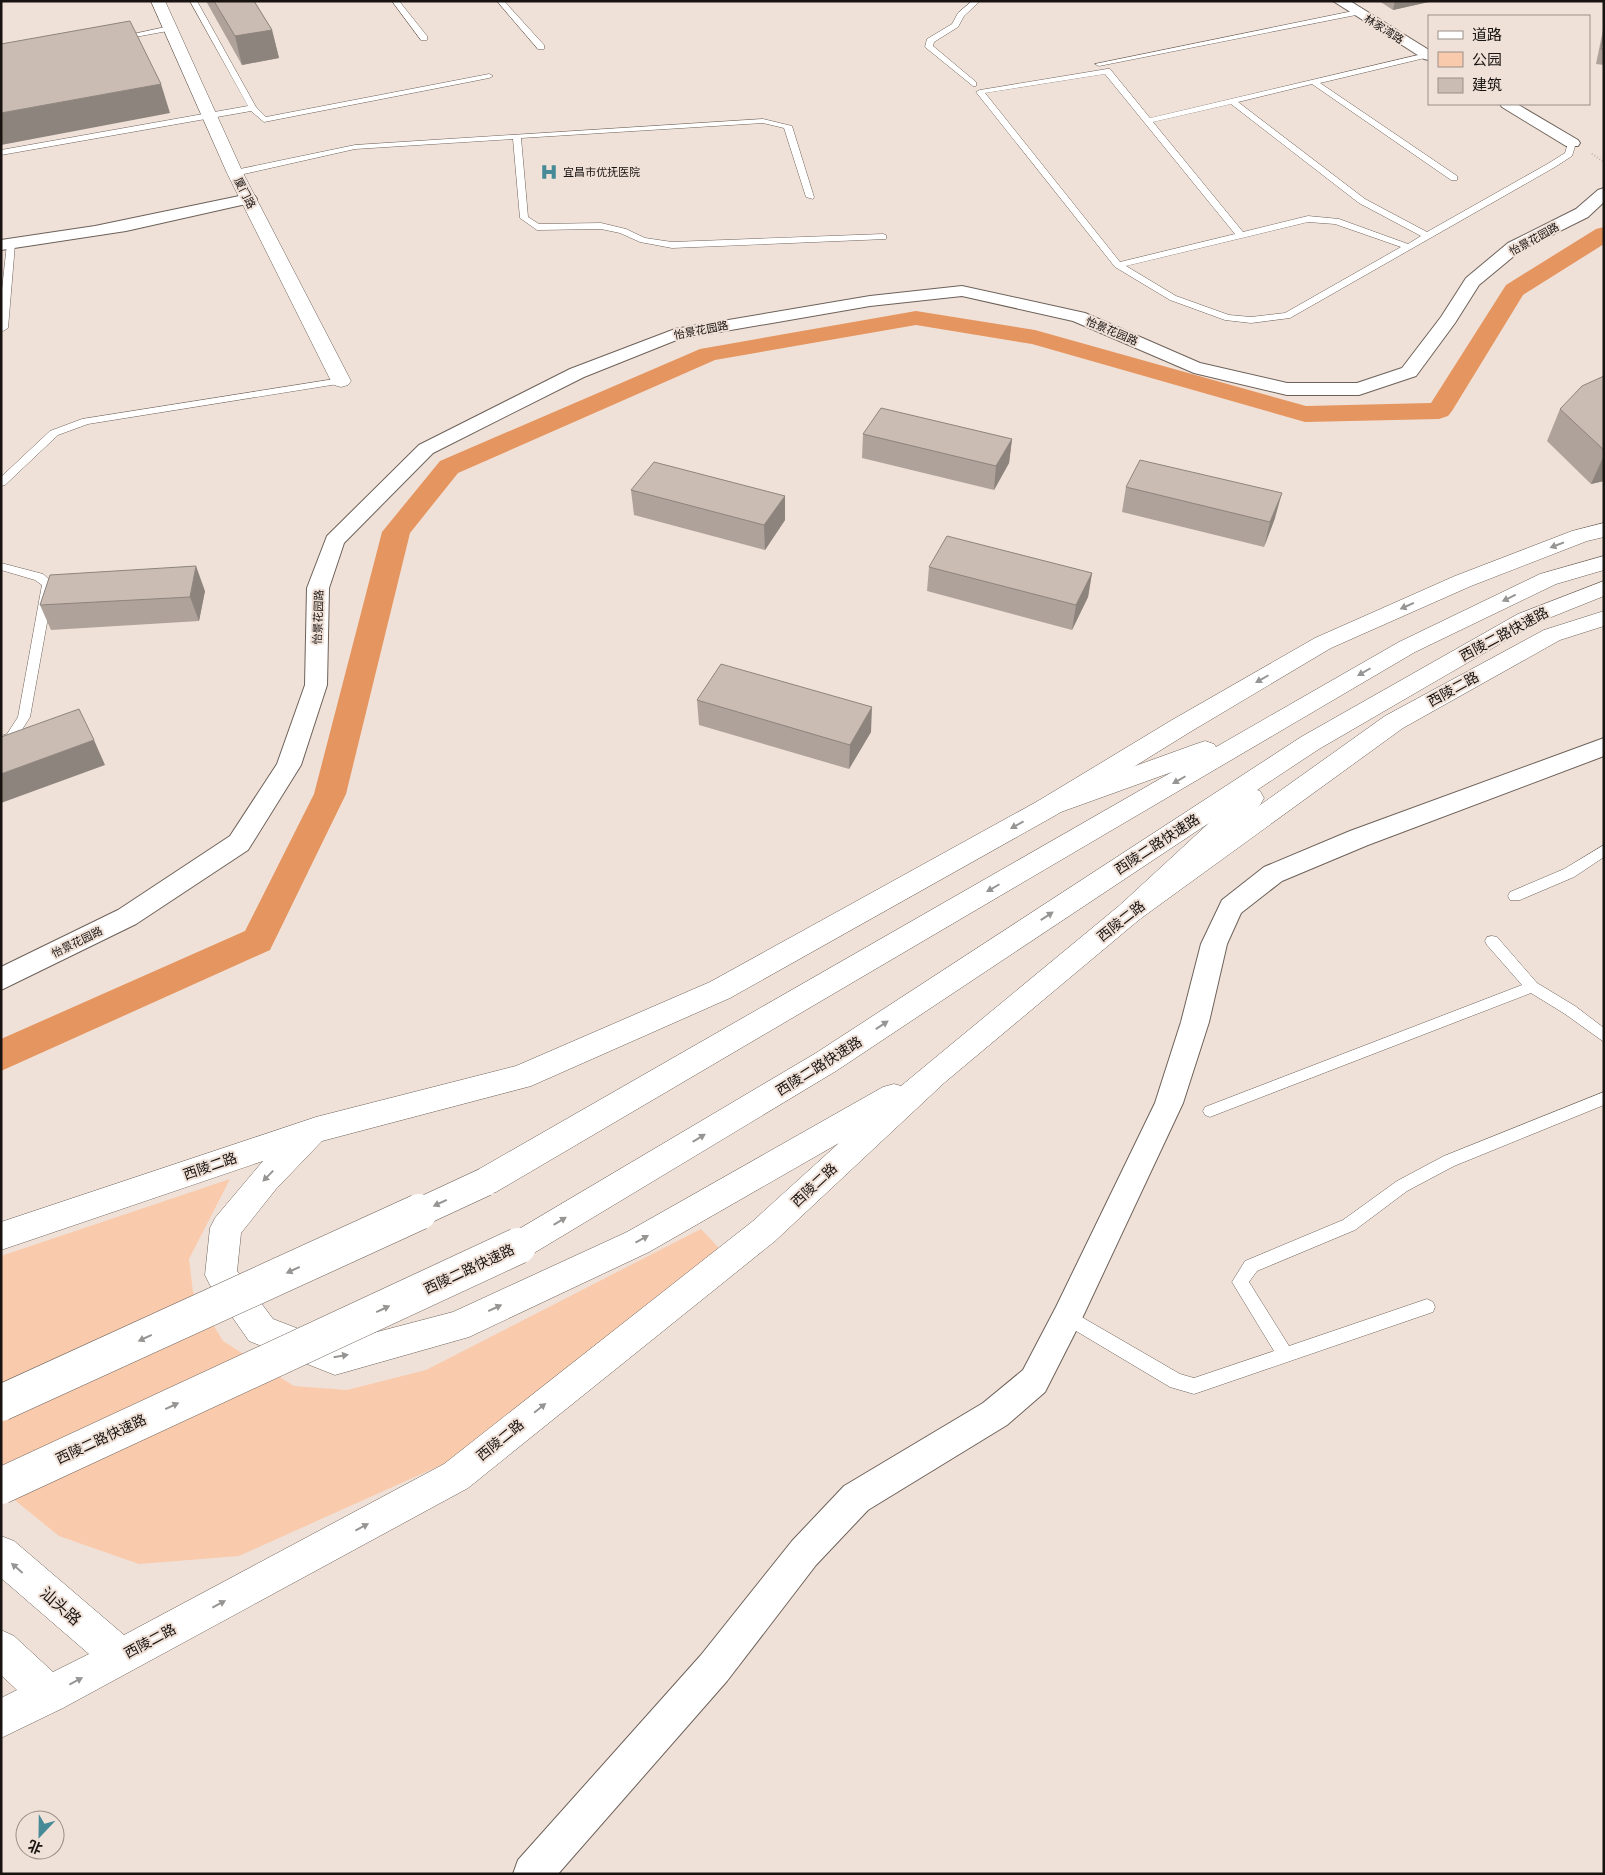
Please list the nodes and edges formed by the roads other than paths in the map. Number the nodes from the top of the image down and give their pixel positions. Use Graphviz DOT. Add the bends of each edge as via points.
graph roads {
  1 [pos="158,1"];
  2 [pos="193,1"];
  3 [pos="395,1"];
  4 [pos="500,1"];
  5 [pos="977,1"];
  6 [pos="1340,1"];
  7 [pos="1358,12"];
  8 [pos="170,28"];
  9 [pos="424,38"];
  10 [pos="114,39"];
  11 [pos="541,47"];
  12 [pos="1428,56"];
  13 [pos="1100,64"];
  14 [pos="490,76"];
  15 [pos="1314,82"];
  16 [pos="973,84"];
  17 [pos="1232,101"];
  18 [pos="1509,105"];
  19 [pos="252,108"];
  20 [pos="209,114"];
  21 [pos="1148,121"];
  22 [pos="517,136"];
  23 [pos="1572,143"];
  24 [pos="1,153"];
  25 [pos="236,173"];
  26 [pos="1454,178"];
  27 [pos="1604,193"];
  28 [pos="810,197"];
  29 [pos="249,199"];
  30 [pos="1240,234"];
  31 [pos="883,236"];
  32 [pos="1427,236"];
  33 [pos="6,244"];
  34 [pos="1409,247"];
  35 [pos="1118,265"];
  36 [pos="3,328"];
  37 [pos="341,381"];
  38 [pos="1,483"];
  39 [pos="1604,530"];
  40 [pos="1604,563"];
  41 [pos="1,566"];
  42 [pos="1604,588"];
  43 [pos="1604,618"];
  44 [pos="1274,724"];
  45 [pos="1,740"];
  46 [pos="1310,743"];
  47 [pos="1604,746"];
  48 [pos="1047,808"];
  49 [pos="1604,850"];
  50 [pos="1515,896"];
  51 [pos="1130,912"];
  52 [pos="1492,941"];
  53 [pos="1,978"];
  54 [pos="1532,987"];
  55 [pos="1604,1036"];
  56 [pos="934,1074"];
  57 [pos="1604,1098"];
  58 [pos="1210,1111"];
  59 [pos="316,1130"];
  60 [pos="1,1236"];
  61 [pos="1426,1307"];
  62 [pos="1067,1317"];
  63 [pos="1285,1354"];
  64 [pos="1,1403"];
  65 [pos="1,1486"];
  66 [pos="1,1554"];
  67 [pos="1,1649"];
  68 [pos="121,1657"];
  69 [pos="50,1695"];
  70 [pos="1,1719"];
  71 [pos="532,1874"];
  1 -- 8 [label="main road, 厦门路"];
  2 -- 19 [label="lane"];
  3 -- 9 [label="lane"];
  4 -- 11 [label="lane"];
  5 -- 16 [label="lane" via="955,25 930,41 929,46"];
  6 -- 7 [label="street, 林家湾路"];
  7 -- 12 [label="street, 林家湾路"];
  7 -- 13 [label="lane"];
  8 -- 10 [label="lane"];
  8 -- 20 [label="main road, 厦门路"];
  12 -- 15 [label="lane"];
  14 -- 19 [label="lane" via="264,120"];
  15 -- 17 [label="lane"];
  15 -- 26 [label="lane"];
  17 -- 21 [label="lane"];
  17 -- 32 [label="lane" via="1362,201"];
  18 -- 23 [label="street"];
  19 -- 20 [label="lane"];
  20 -- 24 [label="lane"];
  20 -- 25 [label="main road, 厦门路"];
  21 -- 30 [label="lane"];
  21 -- 35 [label="lane" via="1107,71 980,92"];
  22 -- 25 [label="lane" via="355,147"];
  22 -- 28 [label="lane" via="763,122 788,126"];
  22 -- 31 [label="lane" via="524,218 537,227 600,226 643,240 672,245"];
  23 -- 32 [label="lane" via="1569,154 1552,165"];
  25 -- 29 [label="main road, 厦门路"];
  27 -- 53 [label="street, 怡景花园路" via="1582,213 1514,247 1472,282 1409,372 1359,389 1287,389 1194,367 1079,317 962,290 870,301 675,334 577,373 426,449 334,541 318,588 316,685 289,765 239,843 127,917"];
  29 -- 33 [label="street" via="144,224"];
  29 -- 37 [label="main road, 厦门路"];
  30 -- 34 [label="lane" via="1308,219 1336,221"];
  30 -- 35 [label="lane"];
  32 -- 34 [label="lane"];
  33 -- 36 [label="lane"];
  34 -- 35 [label="lane" via="1287,316 1250,320 1228,318 1173,298"];
  37 -- 38 [label="lane" via="86,421 54,433"];
  39 -- 48 [label="main road, 西陵二路, one-way" via="1580,536 1463,581 1323,643"];
  40 -- 44 [label="main road, 西陵二路快速路, one-way" via="1548,579 1407,647"];
  41 -- 45 [label="lane" via="39,577 48,584 24,717 11,738"];
  42 -- 46 [label="main road, 西陵二路快速路" via="1526,619"];
  43 -- 51 [label="main road, 西陵二路" via="1552,634 1394,722"];
  44 -- 48 [label="main road"];
  44 -- 64 [label="main road, 西陵二路快速路, one-way, bridge" via="485,1182"];
  46 -- 51 [label="main road"];
  65 -- 46 [label="main road, 西陵二路快速路, one-way, bridge" via="518,1246 826,1062"];
  47 -- 62 [label="street" via="1359,838 1273,874 1231,908 1214,944 1195,1022 1169,1103"];
  48 -- 59 [label="main road, 西陵二路, one-way" via="711,994 521,1077"];
  49 -- 50 [label="lane" via="1569,874"];
  51 -- 56 [label="main road, 西陵二路"];
  52 -- 54 [label="lane"];
  54 -- 55 [label="lane"];
  54 -- 58 [label="lane"];
  59 -- 56 [label="main road, one-way" via="265,1179 226,1228 221,1275 261,1330 335,1359 457,1326 638,1242"];
  68 -- 56 [label="main road, 西陵二路, one-way" via="456,1476 764,1231"];
  57 -- 63 [label="lane" via="1449,1161 1402,1186 1348,1225 1251,1266 1240,1282"];
  59 -- 60 [label="main road, 西陵二路"];
  61 -- 63 [label="lane"];
  62 -- 63 [label="lane" via="1176,1380 1194,1386"];
  62 -- 71 [label="street" via="1034,1381 996,1414 856,1498 804,1553 714,1668"];
  68 -- 66 [label="main road, 汕头路, one-way"];
  67 -- 69 [label="main road"];
  69 -- 68 [label="main road, 西陵二路, one-way"];
  69 -- 70 [label="main road, 西陵二路"];
}
